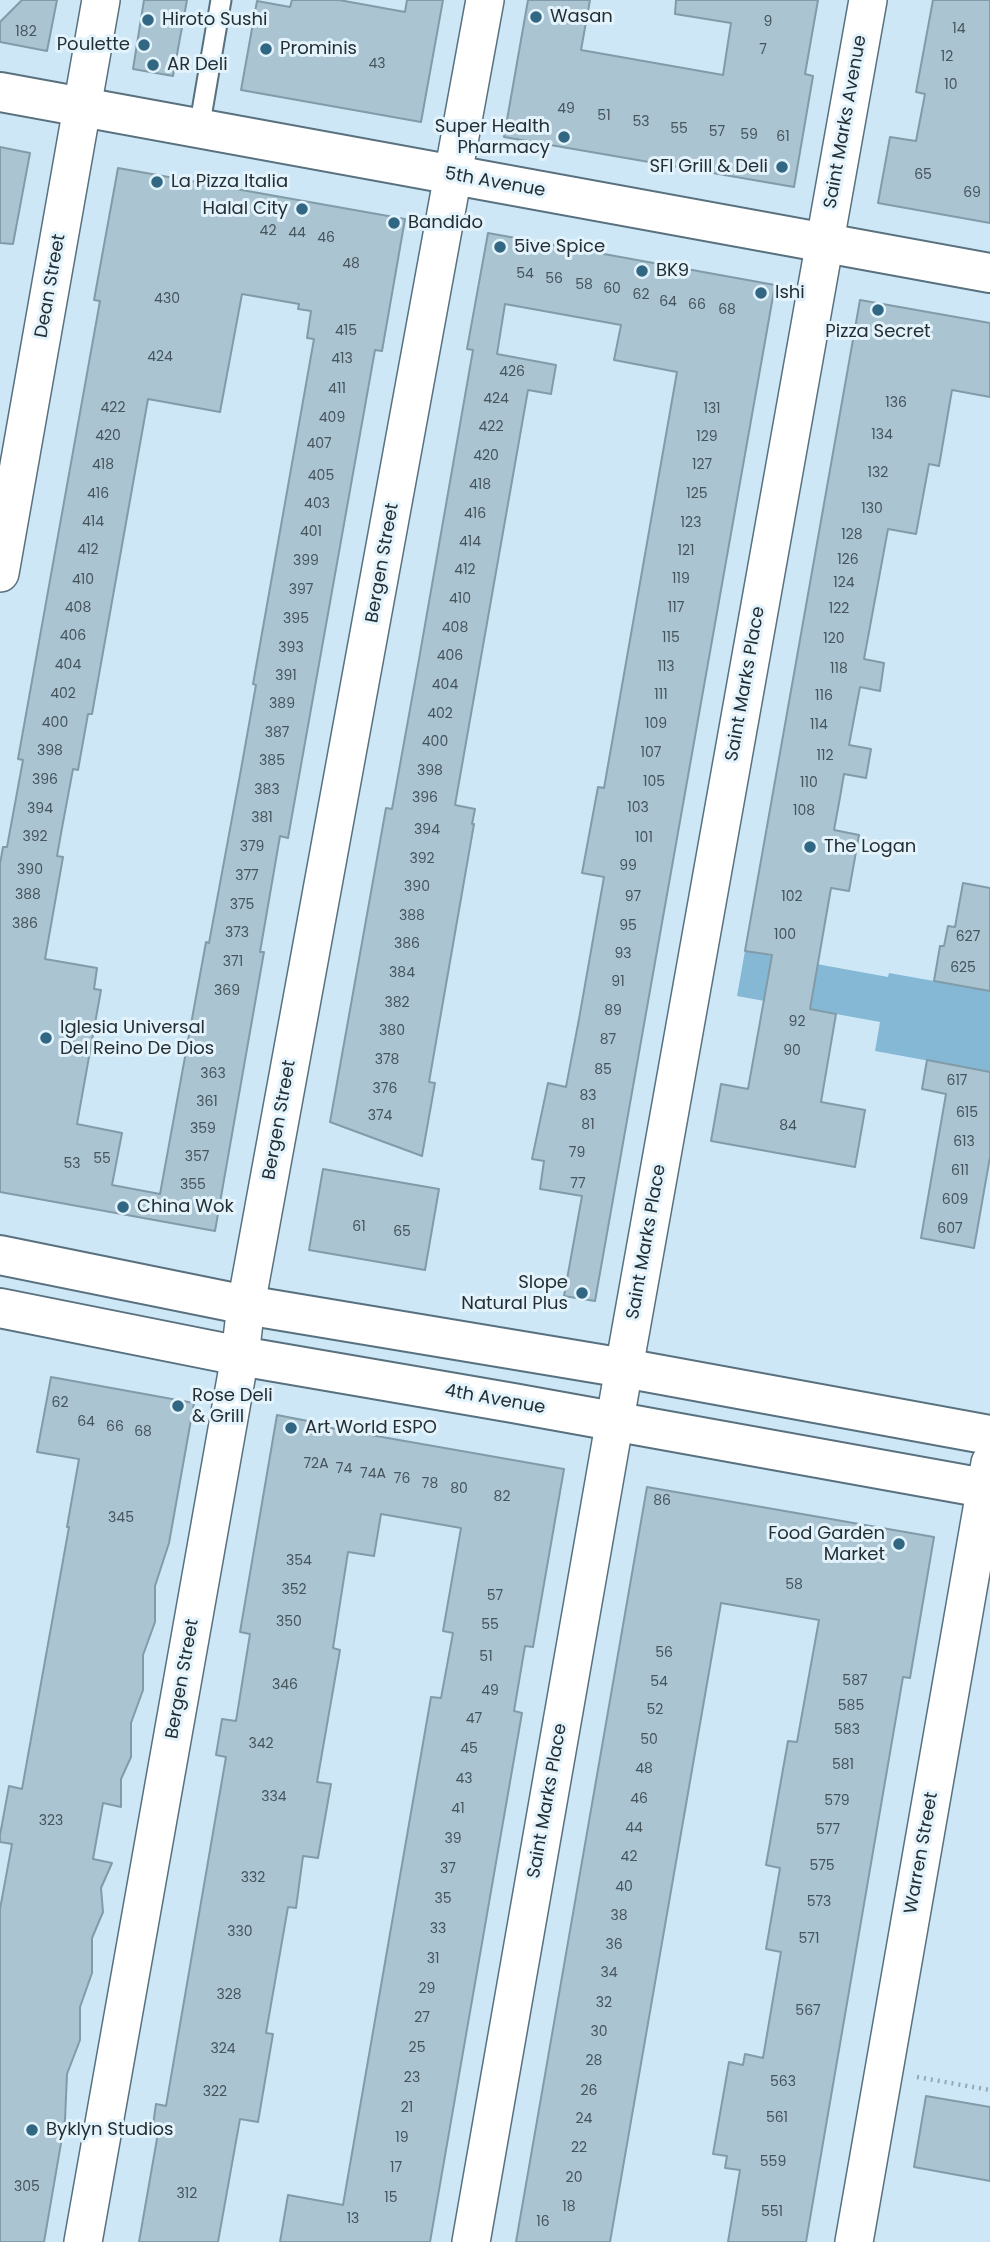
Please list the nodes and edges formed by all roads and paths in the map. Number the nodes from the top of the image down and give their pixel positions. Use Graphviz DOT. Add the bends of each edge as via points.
graph roads {
  1 [pos="101,0"];
  2 [pos="220,0"];
  3 [pos="485,0"];
  4 [pos="868,0"];
  5 [pos="0,92"];
  6 [pos="82,107"];
  7 [pos="199,129"];
  8 [pos="454,176"];
  9 [pos="825,243"];
  10 [pos="990,273"];
  11 [pos="0,573"];
  12 [pos="0,1255"];
  13 [pos="246,1305"];
  14 [pos="0,1308"];
  15 [pos="240,1356"];
  16 [pos="624,1368"];
  17 [pos="615,1421"];
  18 [pos="990,1434"];
  19 [pos="989,1480"];
  20 [pos="916,2077"];
  21 [pos="990,2090"];
  22 [pos="83,2242"];
  23 [pos="471,2242"];
  24 [pos="854,2242"];
  1 -- 6 [label="street, Dean Street"];
  2 -- 7 [label="lane"];
  3 -- 8 [label="street, Bergen Street"];
  4 -- 9 [label="street, Saint Marks Avenue"];
  5 -- 6 [label="main road, 5th Avenue"];
  6 -- 7 [label="main road, 5th Avenue"];
  6 -- 11 [label="street, Dean Street"];
  7 -- 8 [label="main road, 5th Avenue"];
  8 -- 9 [label="main road, 5th Avenue"];
  8 -- 13 [label="street, Bergen Street"];
  9 -- 10 [label="main road, 5th Avenue"];
  9 -- 16 [label="street, Saint Marks Place"];
  12 -- 13 [label="main road"];
  13 -- 15 [label="street, Bergen Street"];
  13 -- 16 [label="main road"];
  14 -- 15 [label="main road, 4th Avenue"];
  15 -- 17 [label="main road, 4th Avenue"];
  15 -- 22 [label="street, Bergen Street"];
  16 -- 17 [label="street, Saint Marks Place"];
  16 -- 18 [label="main road"];
  17 -- 19 [label="main road, 4th Avenue"];
  17 -- 23 [label="street, Saint Marks Place"];
  19 -- 24 [label="street, Warren Street"];
  20 -- 21 [label="path"];
}
